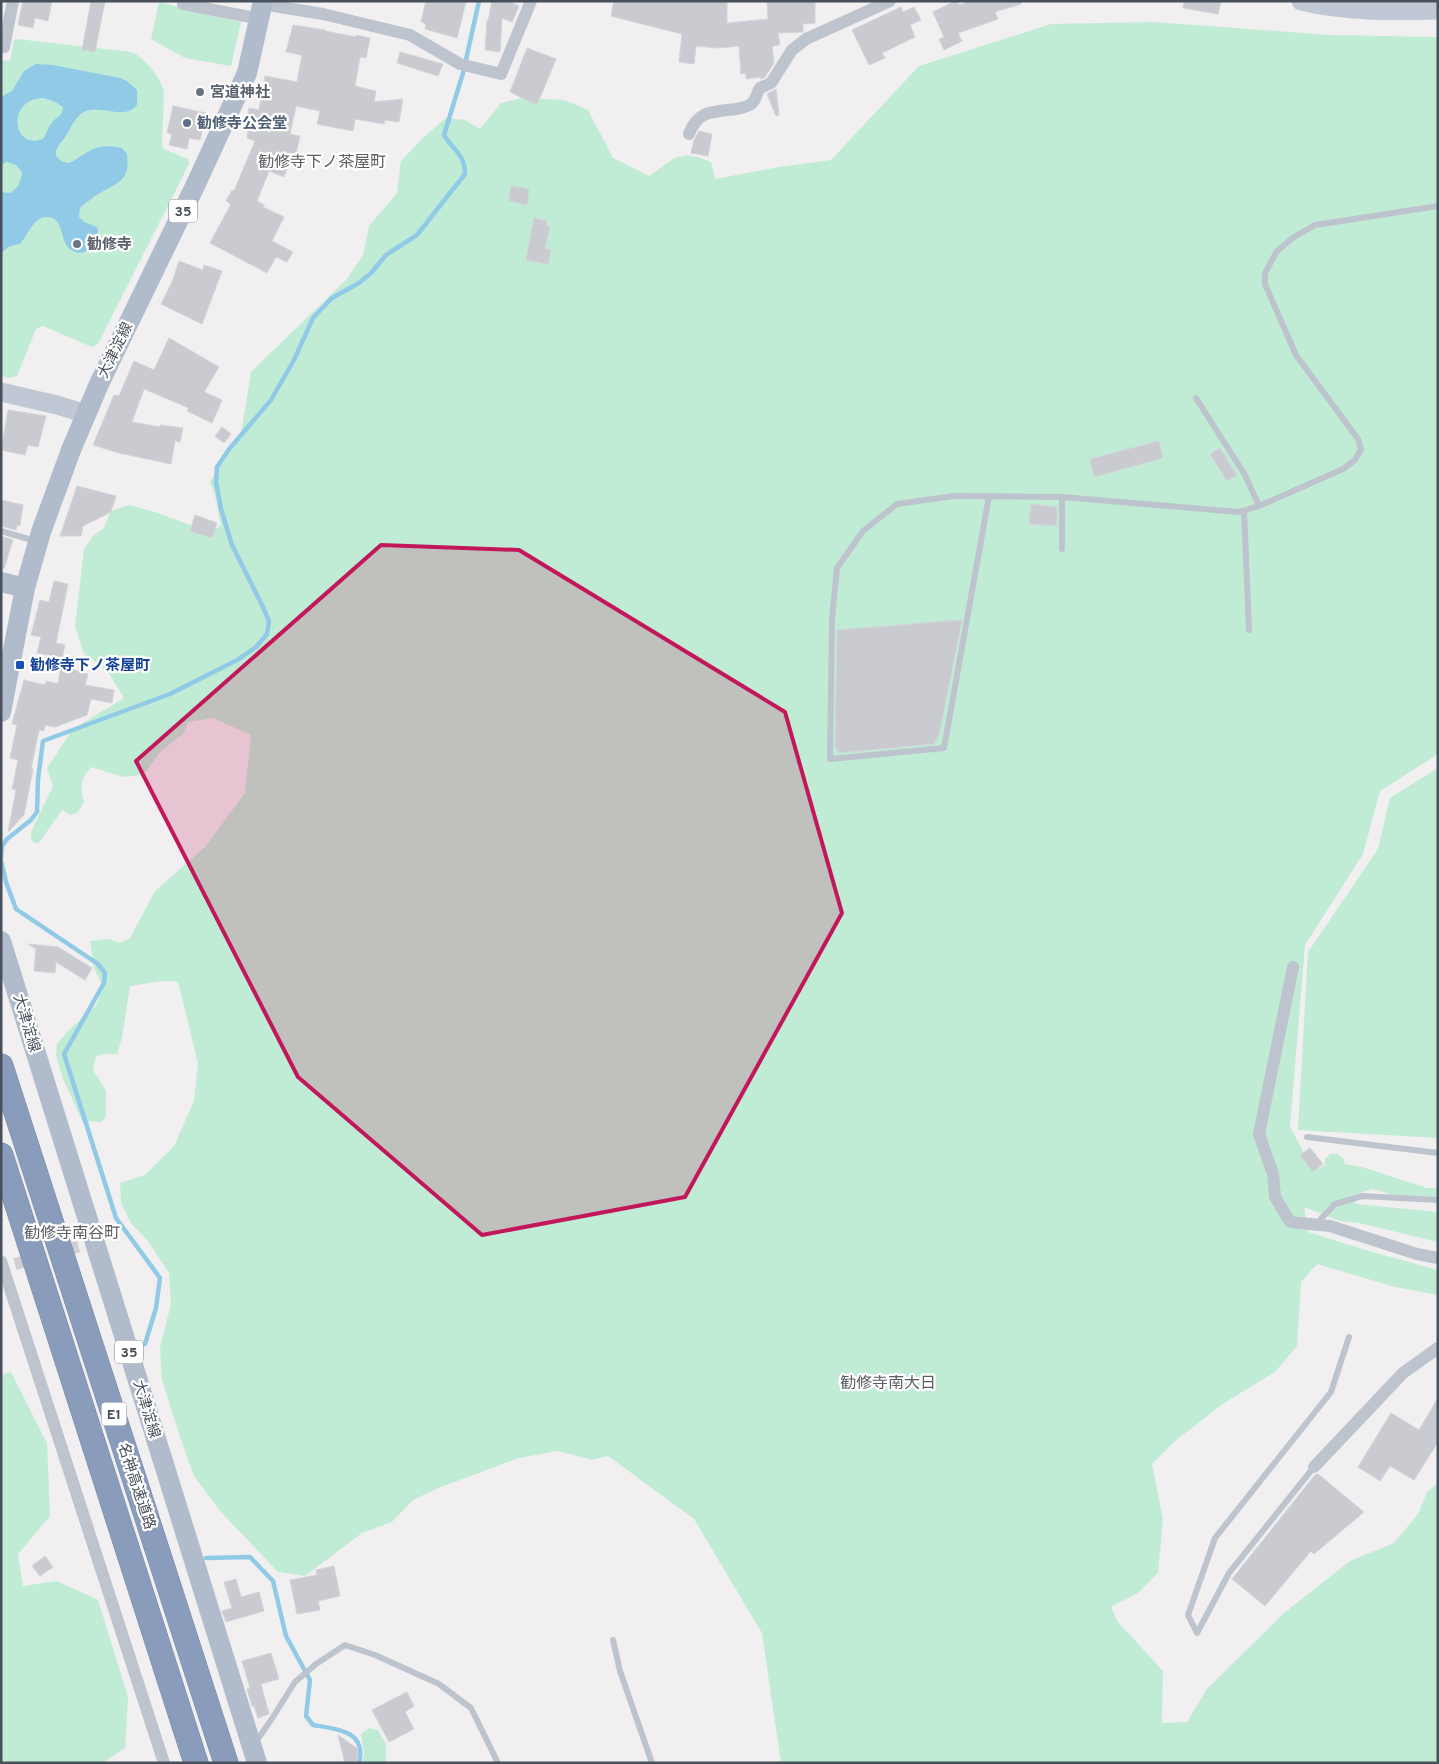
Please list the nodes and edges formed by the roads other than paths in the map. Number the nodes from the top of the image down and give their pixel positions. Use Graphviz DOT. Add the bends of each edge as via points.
graph roads {
  1 [pos="13,1"];
  2 [pos="183,1"];
  3 [pos="532,1"];
  4 [pos="890,1"];
  5 [pos="1302,1"];
  6 [pos="262,8"];
  7 [pos="1438,10"];
  8 [pos="1,47"];
  9 [pos="689,134"];
  10 [pos="1438,206"];
  11 [pos="1,392"];
  12 [pos="1196,398"];
  13 [pos="86,414"];
  14 [pos="989,496"];
  15 [pos="1062,496"];
  16 [pos="1259,506"];
  17 [pos="1244,511"];
  18 [pos="1,531"];
  19 [pos="38,542"];
  20 [pos="1062,549"];
  21 [pos="1,582"];
  22 [pos="25,588"];
  23 [pos="1249,630"];
  24 [pos="1,712"];
  25 [pos="1,941"];
  26 [pos="1293,967"];
  27 [pos="1,1066"];
  28 [pos="1307,1137"];
  29 [pos="1438,1153"];
  30 [pos="1,1155"];
  31 [pos="1438,1200"];
  32 [pos="1316,1224"];
  33 [pos="1438,1258"];
  34 [pos="5,1265"];
  35 [pos="1349,1337"];
  36 [pos="1438,1348"];
  37 [pos="1314,1467"];
  38 [pos="613,1640"];
  39 [pos="254,1755"];
  40 [pos="164,1763"];
  41 [pos="196,1763"];
  42 [pos="226,1763"];
  43 [pos="498,1763"];
  44 [pos="652,1763"];
  1 -- 8 [label="street" via="4,47"];
  2 -- 6 [label="street" via="183,4"];
  3 -- 6 [label="street" via="501,74 460,64 410,34 323,14"];
  4 -- 9 [label="street" via="806,39 792,50 771,83 758,90 751,104 706,113 697,118"];
  5 -- 7 [label="street" via="1330,8"];
  6 -- 13 [label="main road, 大津淀線 / 35" via="247,73 236,100"];
  10 -- 16 [label="lane" via="1315,225 1277,251 1265,272 1265,284 1296,355 1358,439 1361,449 1355,460 1343,469"];
  11 -- 13 [label="street"];
  12 -- 16 [label="lane" via="1245,475"];
  13 -- 19 [label="main road, 大津淀線 / 35"];
  14 -- 14 [label="lane" via="954,496 897,504 863,531 837,568 832,619 830,759 944,748"];
  14 -- 15 [label="lane"];
  15 -- 17 [label="lane"];
  15 -- 20 [label="lane"];
  16 -- 17 [label="lane"];
  17 -- 23 [label="lane"];
  18 -- 19 [label="lane"];
  19 -- 22 [label="main road, 大津淀線 / 35"];
  21 -- 22 [label="main road"];
  22 -- 24 [label="main road, 大津淀線 / 35"];
  25 -- 39 [label="main road, 大津淀線 / 35" via="89,1243"];
  26 -- 32 [label="street" via="1259,1134 1273,1174 1274,1197 1290,1222"];
  27 -- 42 [label="highway, 名神高速道路 / E1"];
  28 -- 29 [label="lane"];
  30 -- 41 [label="highway, 名神高速道路 / E1"];
  31 -- 32 [label="lane" via="1362,1196 1335,1204"];
  32 -- 33 [label="street"];
  34 -- 40 [label="street"];
  35 -- 37 [label="lane" via="1331,1392 1215,1538 1188,1615 1197,1633 1229,1573"];
  36 -- 37 [label="street" via="1403,1373"];
  38 -- 44 [label="lane" via="620,1671"];
  39 -- 43 [label="lane" via="295,1682 344,1645 375,1655 439,1684 471,1708"];
}
